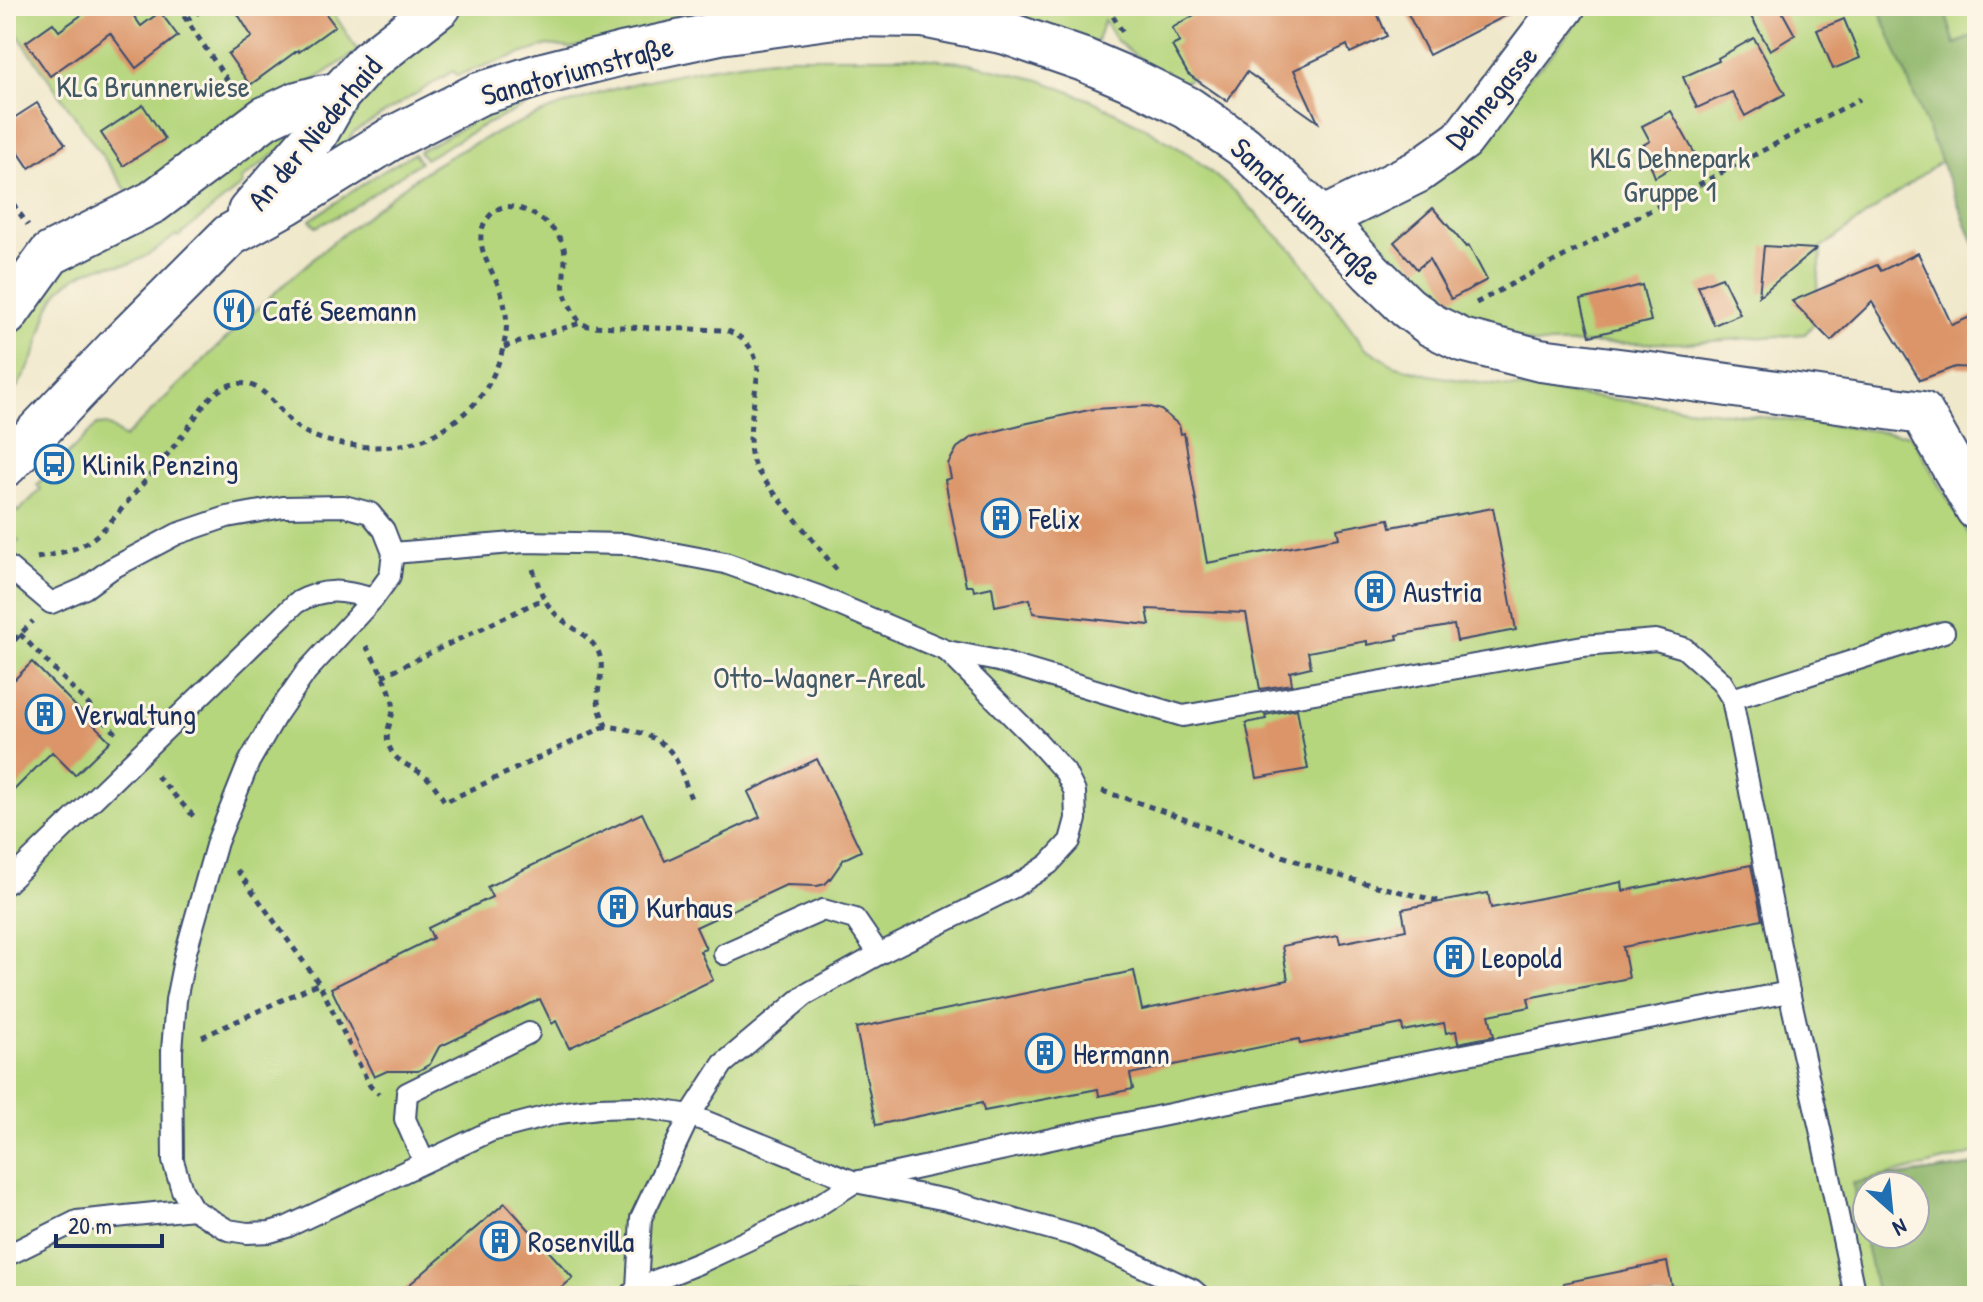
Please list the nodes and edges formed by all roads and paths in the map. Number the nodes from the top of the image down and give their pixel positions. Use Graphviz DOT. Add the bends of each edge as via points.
graph roads {
  1 [pos="177,6"];
  2 [pos="208,6"];
  3 [pos="440,6"];
  4 [pos="1564,6"];
  5 [pos="186,20"];
  6 [pos="339,94"];
  7 [pos="1860,99"];
  8 [pos="257,123"];
  9 [pos="1322,219"];
  10 [pos="230,235"];
  11 [pos="6,315"];
  12 [pos="580,323"];
  13 [pos="1431,325"];
  14 [pos="503,347"];
  15 [pos="6,465"];
  16 [pos="1977,509"];
  17 [pos="525,542"];
  18 [pos="393,553"];
  19 [pos="9,568"];
  20 [pos="847,578"];
  21 [pos="373,599"];
  22 [pos="543,599"];
  23 [pos="51,603"];
  24 [pos="351,622"];
  25 [pos="1944,632"];
  26 [pos="20,634"];
  27 [pos="6,649"];
  28 [pos="947,651"];
  29 [pos="382,676"];
  30 [pos="1732,699"];
  31 [pos="606,726"];
  32 [pos="138,756"];
  33 [pos="1070,782"];
  34 [pos="693,803"];
  35 [pos="217,842"];
  36 [pos="6,884"];
  37 [pos="1442,902"];
  38 [pos="724,954"];
  39 [pos="879,954"];
  40 [pos="319,983"];
  41 [pos="1789,992"];
  42 [pos="529,1033"];
  43 [pos="172,1051"];
  44 [pos="690,1115"];
  45 [pos="405,1119"];
  46 [pos="424,1162"];
  47 [pos="855,1182"];
  48 [pos="193,1209"];
  49 [pos="6,1256"];
  50 [pos="634,1292"];
  51 [pos="1200,1296"];
  52 [pos="1855,1296"];
  1 -- 5 [label="path"];
  2 -- 5 [label="path"];
  3 -- 6 [label="street, An der Niederhaid" via="368,62"];
  4 -- 9 [label="street, Dehnegasse" via="1462,140 1417,172"];
  5 -- 8 [label="path"];
  6 -- 8 [label="street" via="297,103"];
  6 -- 10 [label="street, An der Niederhaid" via="317,133"];
  7 -- 13 [label="path"];
  8 -- 11 [label="street" via="153,202 50,254"];
  9 -- 10 [label="street, Sanatoriumstraße" via="1243,146 1188,108 1121,75 1006,33 923,16 849,15 720,33 479,94 394,137"];
  9 -- 13 [label="street, Sanatoriumstraße"];
  10 -- 15 [label="street, Sanatoriumstraße"];
  12 -- 14 [label="path"];
  12 -- 14 [label="path" via="564,289 559,236 530,213 503,207 488,216 481,229 506,315"];
  12 -- 20 [label="path" via="725,330 744,340 758,369 751,456 764,480"];
  13 -- 16 [label="street, Sanatoriumstraße" via="1462,340 1540,360 1922,413"];
  14 -- 19 [label="path" via="494,376 477,401 446,428 403,445 357,446 321,438 301,430 251,384 230,385 206,402 92,539"];
  17 -- 18 [label="lane"];
  17 -- 22 [label="path"];
  17 -- 28 [label="lane" via="625,544 725,563"];
  18 -- 21 [label="lane" via="390,576"];
  18 -- 23 [label="lane" via="370,513 344,506 283,507 227,517 177,534"];
  19 -- 23 [label="lane"];
  21 -- 24 [label="lane"];
  21 -- 32 [label="lane" via="330,591 296,603"];
  22 -- 29 [label="path"];
  22 -- 31 [label="path" via="600,656 598,702"];
  23 -- 26 [label="path"];
  24 -- 29 [label="path"];
  24 -- 35 [label="lane" via="275,717 249,762"];
  25 -- 30 [label="lane"];
  26 -- 27 [label="path"];
  26 -- 32 [label="path"];
  28 -- 30 [label="lane" via="1183,716 1583,646 1656,640 1684,648 1721,681"];
  28 -- 33 [label="lane" via="1037,741"];
  29 -- 31 [label="path" via="393,702 386,731 389,748 400,763 433,783 445,802"];
  30 -- 41 [label="lane"];
  31 -- 34 [label="path" via="634,731 669,750"];
  32 -- 35 [label="path"];
  32 -- 36 [label="lane"];
  33 -- 37 [label="path" via="1147,804 1351,880"];
  33 -- 39 [label="lane" via="1076,819 1070,841 1049,864"];
  35 -- 40 [label="path"];
  35 -- 43 [label="lane" via="185,955"];
  38 -- 39 [label="lane" via="823,910 855,919"];
  39 -- 44 [label="lane" via="805,995 723,1064"];
  40 -- 43 [label="path"];
  40 -- 45 [label="path" via="370,1086"];
  41 -- 47 [label="lane" via="1143,1119"];
  41 -- 52 [label="lane"];
  42 -- 45 [label="lane" via="407,1093"];
  43 -- 48 [label="lane" via="173,1161"];
  44 -- 46 [label="lane" via="638,1107 559,1113 491,1131"];
  44 -- 47 [label="lane"];
  44 -- 50 [label="lane" via="641,1218"];
  45 -- 46 [label="lane"];
  46 -- 48 [label="lane" via="270,1232 228,1230"];
  47 -- 50 [label="lane" via="808,1212"];
  47 -- 51 [label="lane" via="947,1200 1076,1236"];
  48 -- 49 [label="lane" via="77,1221"];
}
